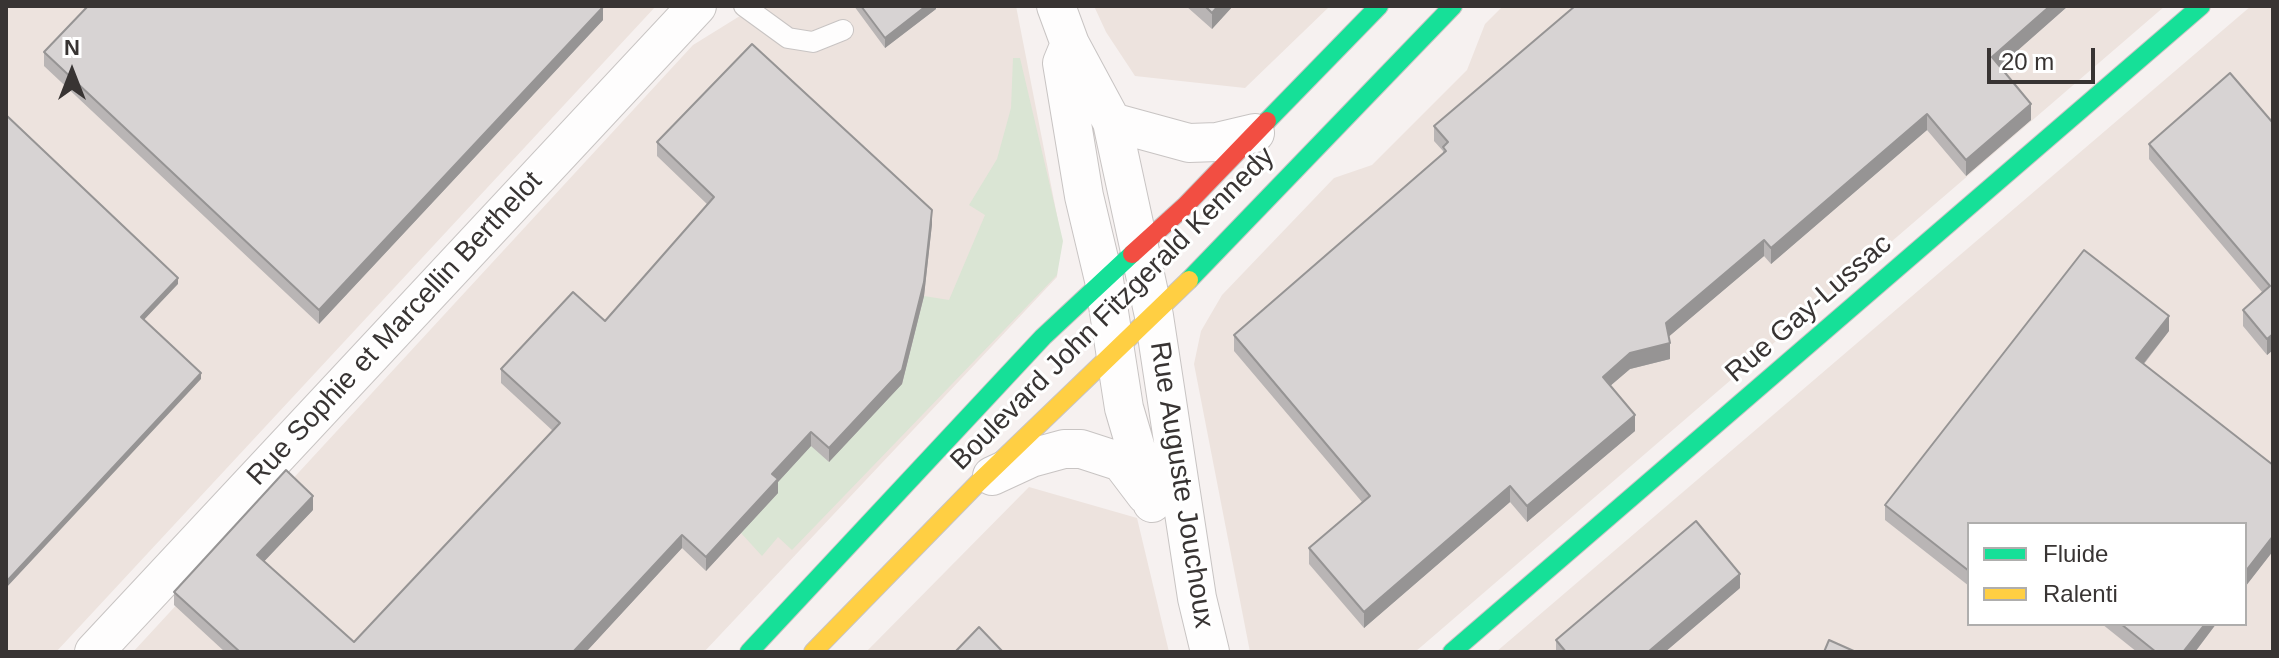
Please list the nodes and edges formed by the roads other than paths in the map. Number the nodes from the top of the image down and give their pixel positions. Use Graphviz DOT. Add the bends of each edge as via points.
graph roads {
  1 [pos="697,6"];
  2 [pos="744,6"];
  3 [pos="1056,6"];
  4 [pos="1379,6"];
  5 [pos="1453,6"];
  6 [pos="2201,6"];
  7 [pos="843,30"];
  8 [pos="1070,44"];
  9 [pos="1112,122"];
  10 [pos="1255,133"];
  11 [pos="1139,248"];
  12 [pos="1104,280"];
  13 [pos="1154,316"];
  14 [pos="1115,352"];
  15 [pos="979,482"];
  16 [pos="1152,503"];
  17 [pos="1197,598"];
  18 [pos="94,652"];
  19 [pos="749,652"];
  20 [pos="813,652"];
  21 [pos="1210,652"];
  22 [pos="1452,652"];
  1 -- 18 [label="street, Rue Sophie et Marcellin Berthelot"];
  2 -- 7 [label="lane" via="788,38 813,42"];
  3 -- 8 [label="street, Rue Auguste Jouchoux"];
  4 -- 10 [label="main road, Boulevard John Fitzgerald Kennedy"];
  5 -- 13 [label="main road, Boulevard John Fitzgerald Kennedy"];
  6 -- 22 [label="main road, Rue Gay-Lussac"];
  8 -- 9 [label="street, Rue Auguste Jouchoux"];
  8 -- 12 [label="street, Rue Auguste Jouchoux" via="1062,63"];
  9 -- 10 [label="street" via="1189,143"];
  9 -- 11 [label="street, Rue Auguste Jouchoux"];
  10 -- 11 [label="main road, Boulevard John Fitzgerald Kennedy"];
  11 -- 12 [label="main road, Boulevard John Fitzgerald Kennedy"];
  11 -- 13 [label="street, Rue Auguste Jouchoux"];
  12 -- 14 [label="street, Rue Auguste Jouchoux"];
  12 -- 19 [label="main road, Boulevard John Fitzgerald Kennedy" via="1043,337"];
  13 -- 14 [label="main road, Boulevard John Fitzgerald Kennedy"];
  13 -- 17 [label="street, Rue Auguste Jouchoux"];
  14 -- 15 [label="main road, Boulevard John Fitzgerald Kennedy"];
  14 -- 16 [label="street, Rue Auguste Jouchoux" via="1124,408"];
  15 -- 16 [label="street" via="1031,458 1081,449 1121,462"];
  15 -- 20 [label="main road, Boulevard John Fitzgerald Kennedy"];
  16 -- 17 [label="street"];
  17 -- 21 [label="street, Rue Auguste Jouchoux"];
}
